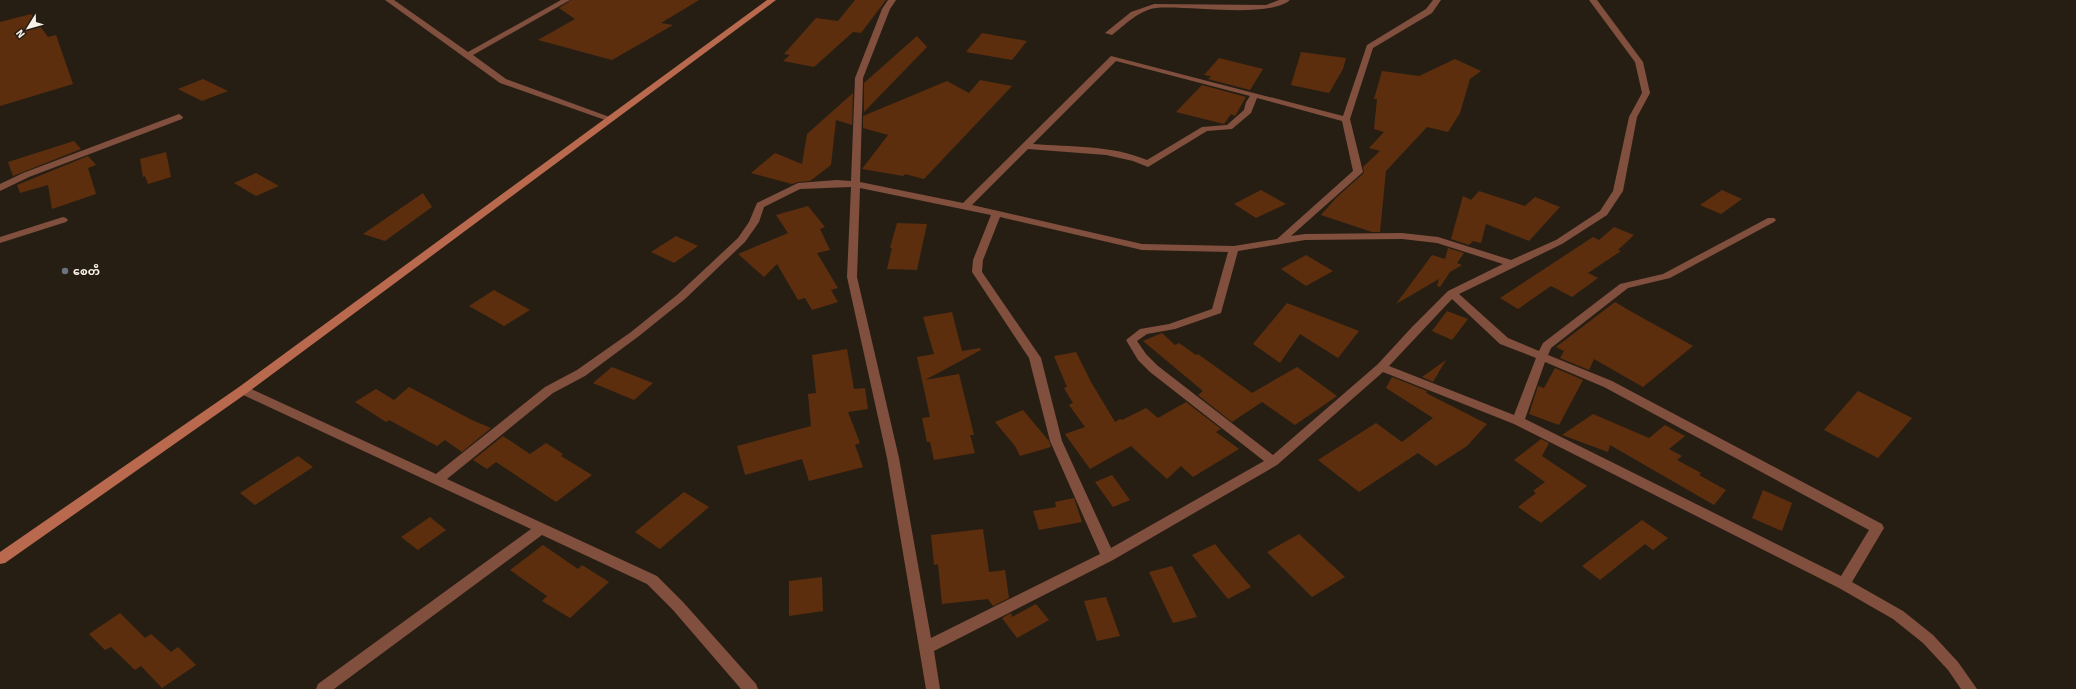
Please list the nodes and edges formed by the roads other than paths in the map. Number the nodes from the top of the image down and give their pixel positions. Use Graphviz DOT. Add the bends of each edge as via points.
graph roads {
  1 [pos="390,0"];
  2 [pos="566,0"];
  3 [pos="772,0"];
  4 [pos="892,0"];
  5 [pos="1286,0"];
  6 [pos="1436,0"];
  7 [pos="1593,0"];
  8 [pos="1109,33"];
  9 [pos="468,55"];
  10 [pos="1254,96"];
  11 [pos="179,117"];
  12 [pos="611,119"];
  13 [pos="1346,119"];
  14 [pos="1026,146"];
  15 [pos="854,184"];
  16 [pos="0,188"];
  17 [pos="965,206"];
  18 [pos="997,213"];
  19 [pos="62,220"];
  20 [pos="1771,220"];
  21 [pos="0,240"];
  22 [pos="1280,241"];
  23 [pos="1234,249"];
  24 [pos="1511,263"];
  25 [pos="1452,293"];
  26 [pos="1542,356"];
  27 [pos="1382,368"];
  28 [pos="243,390"];
  29 [pos="1518,421"];
  30 [pos="1272,462"];
  31 [pos="437,480"];
  32 [pos="541,529"];
  33 [pos="1108,556"];
  34 [pos="0,559"];
  35 [pos="1844,584"];
  36 [pos="926,648"];
  37 [pos="323,689"];
  38 [pos="751,689"];
  39 [pos="933,689"];
  40 [pos="1970,689"];
  1 -- 9 [label="street"];
  2 -- 9 [label="street"];
  3 -- 12 [label="main road"];
  4 -- 15 [label="street" via="886,9 859,78"];
  5 -- 8 [label="street" via="1267,7 1154,6 1134,14"];
  6 -- 13 [label="street" via="1429,11 1370,47"];
  7 -- 24 [label="street" via="1639,62 1646,94 1633,117 1618,191 1604,213 1559,242"];
  9 -- 12 [label="street" via="502,81"];
  10 -- 13 [label="street"];
  10 -- 14 [label="street" via="1248,111 1229,127 1205,129 1148,164 1128,156"];
  10 -- 14 [label="street" via="1114,58"];
  11 -- 16 [label="street" via="26,175"];
  12 -- 28 [label="main road"];
  13 -- 22 [label="street" via="1358,172"];
  14 -- 17 [label="street"];
  15 -- 17 [label="street"];
  15 -- 31 [label="street" via="798,186 760,205 754,222 742,240 681,297 581,373 549,390"];
  15 -- 36 [label="street" via="852,277 893,458"];
  17 -- 18 [label="street"];
  18 -- 23 [label="street" via="1142,247"];
  18 -- 33 [label="street" via="978,260 977,272 1035,358 1056,441"];
  19 -- 21 [label="street"];
  20 -- 26 [label="street" via="1666,276 1624,286 1547,346"];
  22 -- 23 [label="street"];
  22 -- 24 [label="street" via="1305,237 1402,236 1438,240"];
  23 -- 30 [label="street" via="1217,311 1171,327 1144,331 1131,340 1154,369"];
  24 -- 25 [label="street"];
  25 -- 26 [label="street" via="1504,340"];
  25 -- 27 [label="street"];
  26 -- 29 [label="street"];
  26 -- 35 [label="street" via="1608,384 1877,528"];
  27 -- 29 [label="street"];
  27 -- 30 [label="street"];
  28 -- 31 [label="street"];
  28 -- 34 [label="main road"];
  29 -- 35 [label="street"];
  30 -- 33 [label="street"];
  31 -- 32 [label="street"];
  32 -- 37 [label="street"];
  32 -- 38 [label="street" via="652,580 684,612"];
  33 -- 36 [label="street"];
  35 -- 40 [label="street" via="1898,614 1928,639"];
  36 -- 39 [label="street"];
}
